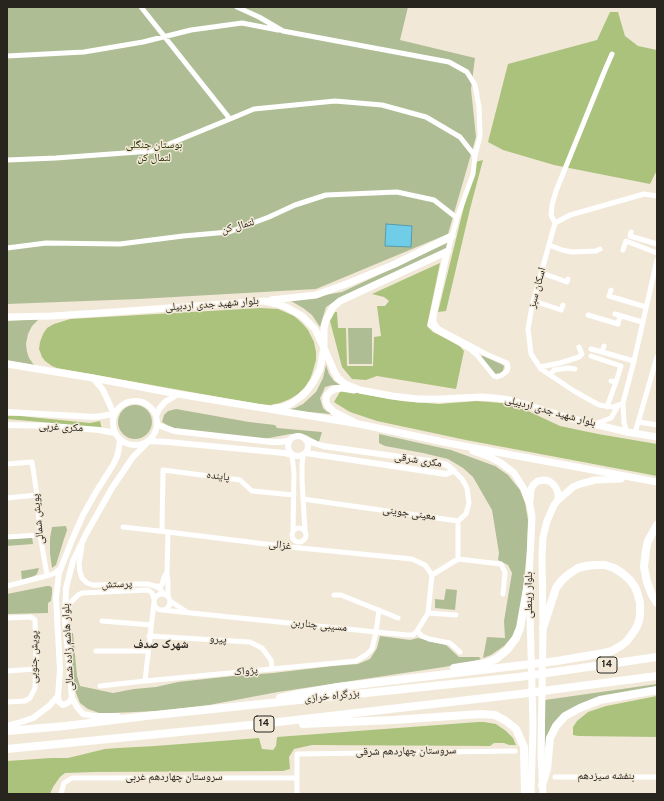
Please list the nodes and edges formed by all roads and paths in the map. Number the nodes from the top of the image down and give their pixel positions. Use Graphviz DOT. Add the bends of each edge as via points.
graph roads {
  1 [pos="141,7"];
  2 [pos="237,7"];
  3 [pos="283,31"];
  4 [pos="165,36"];
  5 [pos="612,54"];
  6 [pos="7,56"];
  7 [pos="230,119"];
  8 [pos="475,156"];
  9 [pos="7,160"];
  10 [pos="657,196"];
  11 [pos="457,218"];
  12 [pos="555,223"];
  13 [pos="631,232"];
  14 [pos="452,236"];
  15 [pos="657,244"];
  16 [pos="549,245"];
  17 [pos="7,248"];
  18 [pos="600,249"];
  19 [pos="623,250"];
  20 [pos="447,252"];
  21 [pos="657,253"];
  22 [pos="657,260"];
  23 [pos="542,273"];
  24 [pos="568,279"];
  25 [pos="611,290"];
  26 [pos="264,301"];
  27 [pos="534,301"];
  28 [pos="563,305"];
  29 [pos="646,307"];
  30 [pos="588,315"];
  31 [pos="7,317"];
  32 [pos="642,322"];
  33 [pos="604,346"];
  34 [pos="324,348"];
  35 [pos="579,348"];
  36 [pos="591,349"];
  37 [pos="602,352"];
  38 [pos="591,356"];
  39 [pos="657,356"];
  40 [pos="634,361"];
  41 [pos="7,365"];
  42 [pos="540,367"];
  43 [pos="575,369"];
  44 [pos="550,375"];
  45 [pos="93,378"];
  46 [pos="360,390"];
  47 [pos="178,394"];
  48 [pos="620,404"];
  49 [pos="249,406"];
  50 [pos="607,406"];
  51 [pos="7,412"];
  52 [pos="114,414"];
  53 [pos="157,414"];
  54 [pos="639,422"];
  55 [pos="358,424"];
  56 [pos="595,424"];
  57 [pos="7,425"];
  58 [pos="158,425"];
  59 [pos="657,425"];
  60 [pos="631,432"];
  61 [pos="115,433"];
  62 [pos="657,437"];
  63 [pos="120,439"];
  64 [pos="305,439"];
  65 [pos="290,440"];
  66 [pos="149,441"];
  67 [pos="448,443"];
  68 [pos="305,454"];
  69 [pos="292,455"];
  70 [pos="7,464"];
  71 [pos="454,471"];
  72 [pos="636,479"];
  73 [pos="657,482"];
  74 [pos="37,495"];
  75 [pos="294,495"];
  76 [pos="7,498"];
  77 [pos="303,498"];
  78 [pos="558,500"];
  79 [pos="530,505"];
  80 [pos="458,521"];
  81 [pos="657,525"];
  82 [pos="123,527"];
  83 [pos="162,531"];
  84 [pos="293,531"];
  85 [pos="168,532"];
  86 [pos="305,534"];
  87 [pos="40,535"];
  88 [pos="7,537"];
  89 [pos="292,540"];
  90 [pos="83,541"];
  91 [pos="293,547"];
  92 [pos="306,549"];
  93 [pos="458,559"];
  94 [pos="62,567"];
  95 [pos="167,572"];
  96 [pos="49,575"];
  97 [pos="432,575"];
  98 [pos="529,577"];
  99 [pos="58,582"];
  100 [pos="7,586"];
  101 [pos="155,586"];
  102 [pos="503,594"];
  103 [pos="334,595"];
  104 [pos="167,597"];
  105 [pos="154,600"];
  106 [pos="657,603"];
  107 [pos="160,610"];
  108 [pos="379,610"];
  109 [pos="188,612"];
  110 [pos="428,613"];
  111 [pos="456,615"];
  112 [pos="7,618"];
  113 [pos="398,618"];
  114 [pos="65,621"];
  115 [pos="102,621"];
  116 [pos="150,625"];
  117 [pos="543,628"];
  118 [pos="376,632"];
  119 [pos="417,632"];
  120 [pos="149,636"];
  121 [pos="96,651"];
  122 [pos="148,651"];
  123 [pos="460,652"];
  124 [pos="657,657"];
  125 [pos="36,669"];
  126 [pos="272,669"];
  127 [pos="7,671"];
  128 [pos="657,676"];
  129 [pos="405,679"];
  130 [pos="145,681"];
  131 [pos="100,686"];
  132 [pos="657,690"];
  133 [pos="58,696"];
  134 [pos="72,698"];
  135 [pos="7,702"];
  136 [pos="255,705"];
  137 [pos="146,716"];
  138 [pos="261,724"];
  139 [pos="7,726"];
  140 [pos="7,731"];
  141 [pos="7,749"];
  142 [pos="515,751"];
  143 [pos="555,777"];
  144 [pos="657,777"];
  145 [pos="297,778"];
  146 [pos="542,785"];
  147 [pos="61,794"];
  148 [pos="297,794"];
  149 [pos="525,794"];
  150 [pos="531,794"];
  151 [pos="542,794"];
  1 -- 4 [label="street"];
  2 -- 3 [label="street"];
  3 -- 4 [label="street" via="242,23"];
  3 -- 8 [label="street" via="449,62 467,72 475,85 479,107 480,136"];
  4 -- 6 [label="street" via="84,52"];
  4 -- 7 [label="street"];
  5 -- 12 [label="street" via="556,191 551,215"];
  7 -- 8 [label="street" via="254,109 335,101 382,105 426,117 460,138"];
  7 -- 9 [label="street" via="152,151"];
  8 -- 11 [label="street" via="473,174"];
  10 -- 12 [label="street" via="644,194 570,215"];
  11 -- 14 [label="street"];
  11 -- 17 [label="street, لتمال کن" via="434,200 398,192 326,195 229,232 120,244 46,243"];
  12 -- 16 [label="street, اسکان سبز"];
  13 -- 15 [label="street" via="630,236"];
  14 -- 20 [label="street"];
  14 -- 26 [label="main road" via="394,264 316,295"];
  16 -- 18 [label="street" via="572,252"];
  16 -- 23 [label="street, اسکان سبز"];
  19 -- 21 [label="street" via="626,242"];
  20 -- 20 [label="street" via="434,323 445,332 507,363 507,371 502,375 494,376 470,349 430,325"];
  20 -- 34 [label="main road" via="340,301 333,307 326,320"];
  22 -- 29 [label="street"];
  23 -- 24 [label="street" via="567,282"];
  23 -- 27 [label="street, اسکان سبز"];
  25 -- 29 [label="street" via="609,296"];
  26 -- 31 [label="main road, بلوار شهید جدی اردبیلی"];
  26 -- 34 [label="main road, بلوار شهید جدی اردبیلی" via="286,307 302,316"];
  27 -- 28 [label="street" via="561,310"];
  27 -- 42 [label="street, اسکان سبز" via="528,329 531,354"];
  29 -- 32 [label="street"];
  30 -- 32 [label="street" via="618,324 618,315"];
  32 -- 40 [label="street"];
  33 -- 37 [label="street"];
  34 -- 46 [label="main road, بلوار شهید جدی اردبیلی" via="338,378"];
  34 -- 49 [label="main road" via="320,369 314,381 299,398 284,407"];
  35 -- 42 [label="street" via="582,354 579,357"];
  36 -- 37 [label="street"];
  37 -- 40 [label="street"];
  38 -- 50 [label="street" via="621,366"];
  39 -- 54 [label="street"];
  40 -- 48 [label="street"];
  41 -- 45 [label="main road"];
  42 -- 44 [label="street, اسکان سبز"];
  43 -- 44 [label="street" via="554,370"];
  44 -- 50 [label="street, اسکان سبز" via="599,405"];
  45 -- 47 [label="main road"];
  45 -- 52 [label="street" via="103,390"];
  46 -- 55 [label="main road" via="335,389 326,398 326,403 334,412"];
  46 -- 56 [label="main road, بلوار شهید جدی اردبیلی" via="418,399 482,397 510,400"];
  47 -- 49 [label="main road"];
  47 -- 53 [label="street" via="165,402"];
  48 -- 50 [label="street, اسکان سبز"];
  48 -- 56 [label="street" via="611,418"];
  48 -- 60 [label="street" via="624,423"];
  49 -- 55 [label="main road"];
  51 -- 52 [label="street, مکری غربی" via="89,417"];
  52 -- 53 [label="street" via="124,403 137,400 150,406"];
  52 -- 61 [label="street"];
  53 -- 58 [label="street"];
  54 -- 59 [label="street"];
  54 -- 60 [label="street"];
  55 -- 67 [label="main road"];
  56 -- 60 [label="main road, بلوار شهید جدی اردبیلی"];
  57 -- 61 [label="street, مکری غربی" via="52,426"];
  58 -- 65 [label="street" via="174,431 272,442"];
  58 -- 66 [label="street"];
  60 -- 62 [label="main road, بلوار شهید جدی اردبیلی"];
  61 -- 63 [label="street"];
  63 -- 66 [label="street" via="131,445"];
  63 -- 94 [label="street, بلوار هاشم زاده شمالی" via="114,465 83,515"];
  64 -- 65 [label="street" via="299,436"];
  64 -- 68 [label="street" via="308,450"];
  64 -- 71 [label="street, مکری شرقی" via="323,446 436,462 447,465"];
  65 -- 69 [label="street" via="288,449"];
  66 -- 69 [label="street"];
  66 -- 90 [label="street, بلوار هاشم زاده شمالی" via="133,457 112,488"];
  67 -- 72 [label="main road"];
  67 -- 79 [label="main road, بلوار زینعلی" via="501,463 514,473"];
  68 -- 69 [label="street" via="297,457"];
  68 -- 71 [label="street, مکری شرقی" via="446,474"];
  68 -- 77 [label="street" via="302,464"];
  69 -- 75 [label="street"];
  70 -- 74 [label="street, پویش شمالی" via="32,462"];
  71 -- 80 [label="street" via="467,488 469,504 466,514"];
  72 -- 73 [label="main road"];
  72 -- 78 [label="main road, بلوار زینعلی" via="595,480 580,484"];
  74 -- 76 [label="street"];
  74 -- 87 [label="street, پویش شمالی"];
  75 -- 83 [label="street, پاینده" via="252,491 240,480 163,470"];
  75 -- 84 [label="street"];
  77 -- 80 [label="street, معینی جوینی"];
  77 -- 86 [label="street"];
  78 -- 79 [label="main road" via="558,493 553,484 549,481 538,481 531,489"];
  78 -- 117 [label="main road, بلوار زینعلی" via="549,516 543,537"];
  79 -- 98 [label="main road, بلوار زینعلی" via="532,517"];
  80 -- 93 [label="street"];
  81 -- 106 [label="highway" via="648,541 644,567 649,588"];
  82 -- 83 [label="street, غزالی"];
  83 -- 85 [label="street, غزالی"];
  84 -- 86 [label="street" via="301,528"];
  84 -- 89 [label="street"];
  85 -- 91 [label="street, غزالی"];
  85 -- 95 [label="street"];
  86 -- 89 [label="street" via="303,541 299,543"];
  86 -- 92 [label="street"];
  87 -- 88 [label="street"];
  87 -- 96 [label="street, پویش شمالی"];
  89 -- 91 [label="street"];
  90 -- 101 [label="street, پرستش" via="79,564 82,578 87,583"];
  90 -- 114 [label="street, بلوار هاشم زاده شمالی" via="73,561 66,588"];
  91 -- 92 [label="street, غزالی"];
  92 -- 97 [label="street, غزالی" via="412,559 424,565"];
  93 -- 97 [label="street"];
  93 -- 102 [label="street" via="501,564 506,572"];
  94 -- 96 [label="street"];
  94 -- 99 [label="street, بلوار هاشم زاده شمالی"];
  95 -- 101 [label="street" via="162,585"];
  95 -- 104 [label="street"];
  96 -- 99 [label="street"];
  96 -- 100 [label="street"];
  97 -- 110 [label="street"];
  98 -- 129 [label="highway" via="520,628 513,643 502,655 486,663"];
  98 -- 150 [label="main road, بلوار زینعلی"];
  99 -- 133 [label="street, بلوار هاشم زاده شمالی"];
  101 -- 104 [label="street"];
  103 -- 108 [label="street" via="341,595"];
  104 -- 105 [label="street" via="157,595"];
  104 -- 107 [label="street" via="169,607"];
  104 -- 109 [label="street"];
  105 -- 107 [label="street" via="155,607"];
  105 -- 114 [label="street, پرستش" via="148,590 82,593 72,601"];
  105 -- 116 [label="street"];
  107 -- 109 [label="street, مسیبی چناربن"];
  107 -- 116 [label="street"];
  108 -- 113 [label="street"];
  108 -- 118 [label="street, پژواک"];
  109 -- 118 [label="street, مسیبی چناربن"];
  110 -- 111 [label="street"];
  110 -- 119 [label="street"];
  112 -- 125 [label="street, پویش جنوبی" via="31,617 35,620"];
  114 -- 134 [label="street, بلوار هاشم زاده شمالی"];
  115 -- 116 [label="street"];
  116 -- 120 [label="street"];
  117 -- 129 [label="highway" via="556,588 578,568 605,565 622,572 635,587 640,603 638,624 631,636 612,651 557,661"];
  117 -- 146 [label="main road, بلوار زینعلی"];
  118 -- 119 [label="street, مسیبی چناربن" via="407,635"];
  118 -- 126 [label="street, پژواک" via="372,649 356,661"];
  119 -- 123 [label="street" via="429,639 450,643"];
  120 -- 122 [label="street"];
  120 -- 126 [label="street, پیرو" via="250,642 262,648 271,660"];
  121 -- 122 [label="street"];
  122 -- 130 [label="street"];
  124 -- 136 [label="highway, بزرگراه خرازی / 14" via="519,677"];
  125 -- 127 [label="street"];
  125 -- 135 [label="street, پویش جنوبی" via="35,688 30,698 25,701"];
  126 -- 130 [label="street, پژواک"];
  128 -- 138 [label="highway, بزرگراه خرازی / 14"];
  129 -- 136 [label="highway" via="298,694"];
  130 -- 131 [label="street, پژواک"];
  132 -- 146 [label="highway" via="600,700 565,716 550,738 547,769"];
  133 -- 134 [label="street" via="59,702 63,704"];
  133 -- 139 [label="street, بلوار هاشم زاده شمالی" via="33,718"];
  134 -- 137 [label="street, بلوار هاشم زاده شمالی" via="83,714"];
  136 -- 137 [label="highway, بزرگراه خرازی / 14"];
  137 -- 140 [label="highway, بزرگراه خرازی / 14"];
  138 -- 141 [label="highway, بزرگراه خرازی / 14"];
  138 -- 149 [label="highway" via="495,715 516,729 524,747"];
  142 -- 145 [label="street, سروستان چهاردهم شرقی" via="298,754"];
  143 -- 144 [label="street, بنفشه سیزدهم"];
  145 -- 147 [label="street, سروستان چهاردهم غربی" via="72,778 64,782"];
  145 -- 148 [label="street"];
  146 -- 151 [label="main road, بلوار زینعلی"];
}
